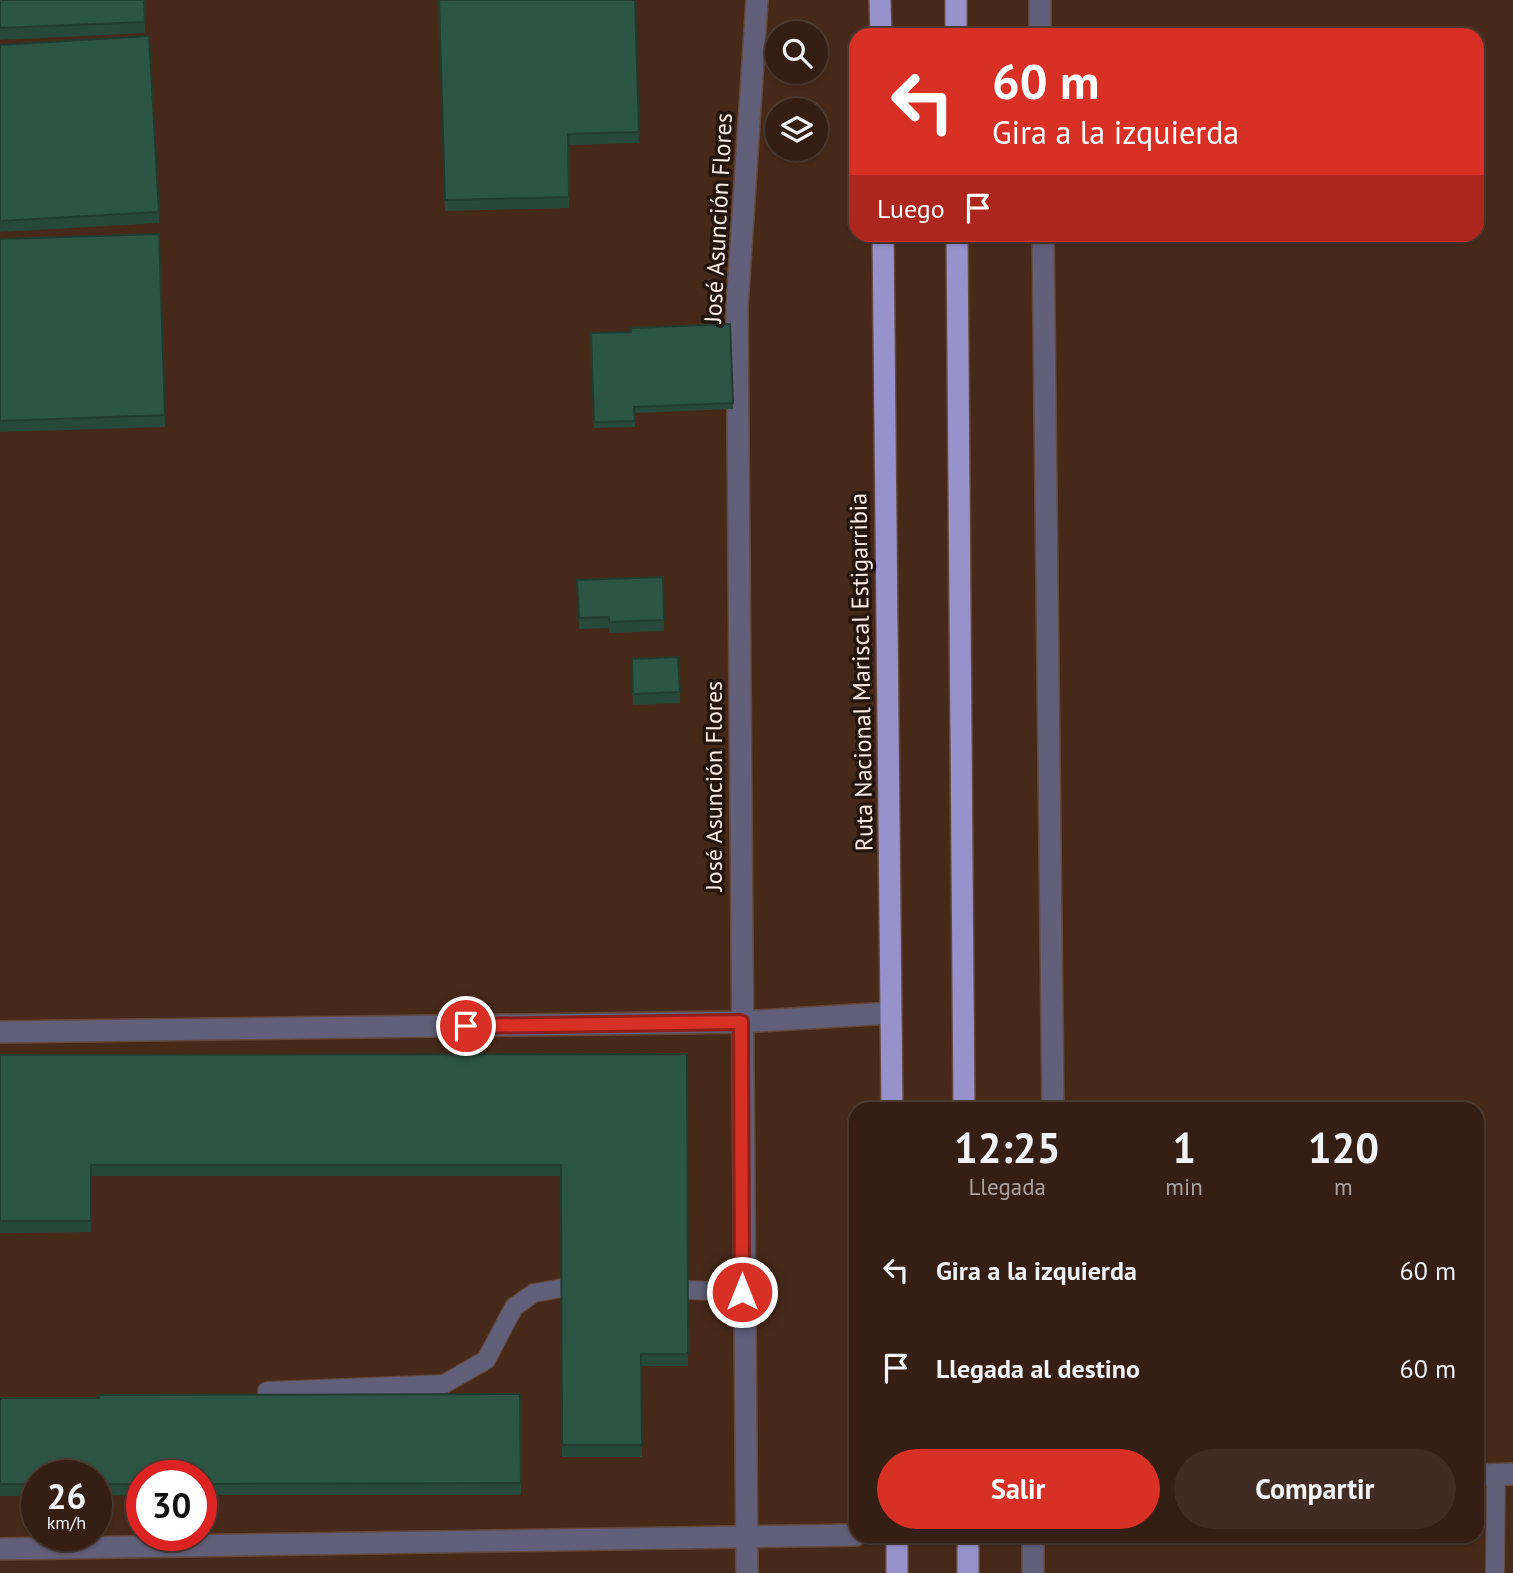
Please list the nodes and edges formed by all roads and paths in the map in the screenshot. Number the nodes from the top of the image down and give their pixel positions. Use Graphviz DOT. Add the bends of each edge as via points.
graph roads {
  1 [pos="757,0"];
  2 [pos="880,0"];
  3 [pos="956,0"];
  4 [pos="1040,0"];
  5 [pos="881,28"];
  6 [pos="956,28"];
  7 [pos="1040,28"];
  8 [pos="883,242"];
  9 [pos="957,242"];
  10 [pos="1043,242"];
  11 [pos="891,1013"];
  12 [pos="741,1022"];
  13 [pos="0,1032"];
  14 [pos="892,1102"];
  15 [pos="964,1102"];
  16 [pos="1054,1102"];
  17 [pos="562,1288"];
  18 [pos="688,1290"];
  19 [pos="742,1292"];
  20 [pos="267,1391"];
  21 [pos="1495,1474"];
  22 [pos="849,1535"];
  23 [pos="747,1538"];
  24 [pos="897,1543"];
  25 [pos="968,1543"];
  26 [pos="1033,1543"];
  27 [pos="0,1549"];
  28 [pos="747,1573"];
  29 [pos="897,1573"];
  30 [pos="968,1573"];
  31 [pos="1032,1573"];
  32 [pos="1495,1573"];
  1 -- 12 [label="street, José Asunción Flores" via="737,307"];
  2 -- 5 [label="highway"];
  3 -- 6 [label="highway"];
  4 -- 7 [label="street"];
  8 -- 11 [label="highway, Ruta Nacional Mariscal Estigarribia"];
  9 -- 15 [label="highway"];
  10 -- 16 [label="street"];
  11 -- 12 [label="street"];
  11 -- 14 [label="highway, Ruta Nacional Mariscal Estigarribia"];
  12 -- 13 [label="street"];
  12 -- 19 [label="street, José Asunción Flores"];
  17 -- 20 [label="lane" via="534,1293 514,1307 485,1360 444,1384"];
  18 -- 19 [label="lane"];
  19 -- 23 [label="street, José Asunción Flores"];
  21 -- 32 [label="lane"];
  22 -- 23 [label="street"];
  23 -- 27 [label="street"];
  23 -- 28 [label="street, José Asunción Flores"];
  24 -- 29 [label="highway"];
  25 -- 30 [label="highway"];
  26 -- 31 [label="street"];
}
